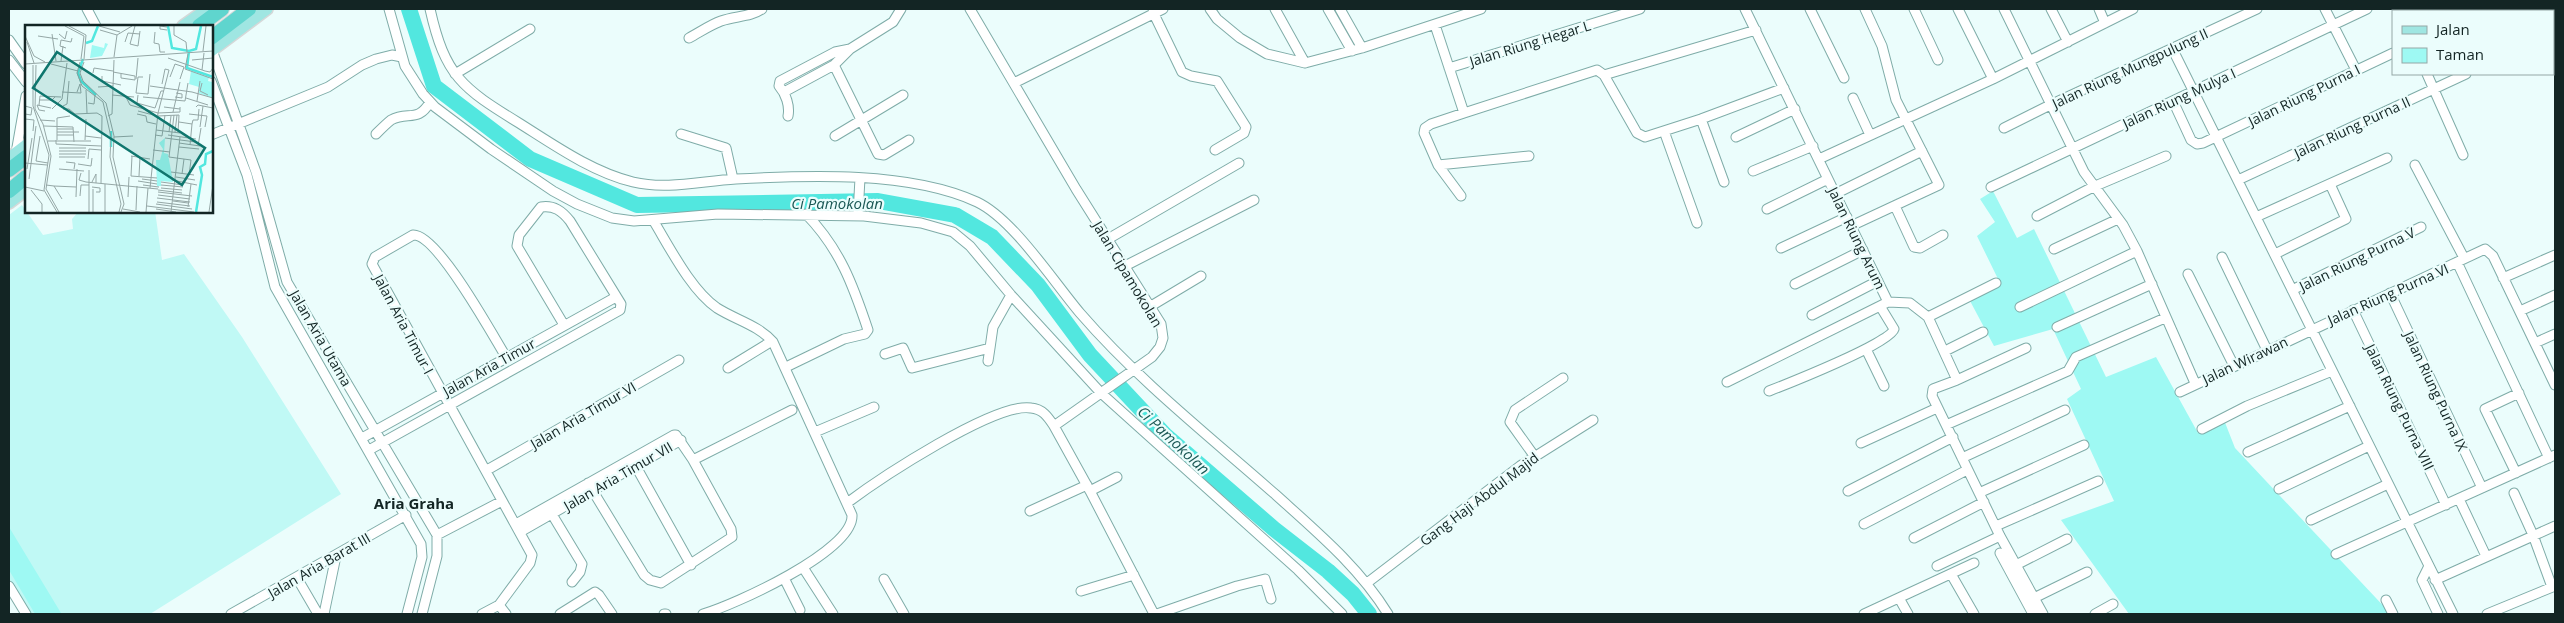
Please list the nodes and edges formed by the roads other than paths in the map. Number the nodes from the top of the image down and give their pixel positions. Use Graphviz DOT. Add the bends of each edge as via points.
graph roads {
  1 [pos="87,9"];
  2 [pos="222,9"];
  3 [pos="250,9"];
  4 [pos="267,9"];
  5 [pos="389,9"];
  6 [pos="430,9"];
  7 [pos="762,9"];
  8 [pos="901,9"];
  9 [pos="970,9"];
  10 [pos="1163,9"];
  11 [pos="1210,9"];
  12 [pos="1275,9"];
  13 [pos="1328,9"];
  14 [pos="1340,9"];
  15 [pos="1481,9"];
  16 [pos="1640,9"];
  17 [pos="1745,9"];
  18 [pos="1810,9"];
  19 [pos="1864,9"];
  20 [pos="1914,9"];
  21 [pos="1958,9"];
  22 [pos="2004,9"];
  23 [pos="2051,9"];
  24 [pos="2098,9"];
  25 [pos="2132,9"];
  26 [pos="2257,9"];
  27 [pos="2325,9"];
  28 [pos="2367,9"];
  29 [pos="1153,12"];
  30 [pos="199,19"];
  31 [pos="2105,23"];
  32 [pos="95,25"];
  33 [pos="185,25"];
  34 [pos="1435,25"];
  35 [pos="2333,25"];
  36 [pos="530,29"];
  37 [pos="1756,30"];
  38 [pos="689,38"];
  39 [pos="9,40"];
  40 [pos="2068,42"];
  41 [pos="212,46"];
  42 [pos="1362,48"];
  43 [pos="2172,48"];
  44 [pos="850,49"];
  45 [pos="1352,51"];
  46 [pos="2392,52"];
  47 [pos="402,57"];
  48 [pos="9,60"];
  49 [pos="1938,60"];
  50 [pos="2029,61"];
  51 [pos="25,63"];
  52 [pos="1305,63"];
  53 [pos="834,65"];
  54 [pos="1449,68"];
  55 [pos="2356,70"];
  56 [pos="455,74"];
  57 [pos="1604,75"];
  58 [pos="2427,75"];
  59 [pos="2464,75"];
  60 [pos="1844,78"];
  61 [pos="1993,78"];
  62 [pos="25,81"];
  63 [pos="212,83"];
  64 [pos="1014,84"];
  65 [pos="1784,88"];
  66 [pos="2434,89"];
  67 [pos="2194,91"];
  68 [pos="784,92"];
  69 [pos="903,95"];
  70 [pos="1853,98"];
  71 [pos="2173,101"];
  72 [pos="430,102"];
  73 [pos="25,103"];
  74 [pos="2050,104"];
  75 [pos="1794,109"];
  76 [pos="1464,113"];
  77 [pos="788,116"];
  78 [pos="1906,117"];
  79 [pos="1701,119"];
  80 [pos="860,122"];
  81 [pos="235,126"];
  82 [pos="2004,128"];
  83 [pos="1664,132"];
  84 [pos="376,134"];
  85 [pos="681,134"];
  86 [pos="212,135"];
  87 [pos="1870,135"];
  88 [pos="835,136"];
  89 [pos="1736,137"];
  90 [pos="2216,137"];
  91 [pos="909,140"];
  92 [pos="25,146"];
  93 [pos="1813,146"];
  94 [pos="2072,149"];
  95 [pos="1215,150"];
  96 [pos="1922,151"];
  97 [pos="2463,155"];
  98 [pos="17,156"];
  99 [pos="1529,156"];
  100 [pos="2166,156"];
  101 [pos="2387,158"];
  102 [pos="1819,159"];
  103 [pos="1239,163"];
  104 [pos="1438,165"];
  105 [pos="2415,165"];
  106 [pos="9,170"];
  107 [pos="1753,171"];
  108 [pos="256,172"];
  109 [pos="247,175"];
  110 [pos="732,179"];
  111 [pos="1828,179"];
  112 [pos="2238,180"];
  113 [pos="860,182"];
  114 [pos="1724,182"];
  115 [pos="2330,184"];
  116 [pos="1991,187"];
  117 [pos="2093,187"];
  118 [pos="21,191"];
  119 [pos="1836,194"];
  120 [pos="1461,196"];
  121 [pos="1254,200"];
  122 [pos="9,203"];
  123 [pos="1895,206"];
  124 [pos="1767,209"];
  125 [pos="858,212"];
  126 [pos="806,214"];
  127 [pos="2037,216"];
  128 [pos="1847,217"];
  129 [pos="2256,217"];
  130 [pos="2118,219"];
  131 [pos="653,220"];
  132 [pos="1697,223"];
  133 [pos="1851,226"];
  134 [pos="2421,227"];
  135 [pos="1943,235"];
  136 [pos="1108,239"];
  137 [pos="1781,248"];
  138 [pos="2054,248"];
  139 [pos="1863,250"];
  140 [pos="2137,251"];
  141 [pos="2274,254"];
  142 [pos="2555,255"];
  143 [pos="2222,257"];
  144 [pos="2461,260"];
  145 [pos="1125,266"];
  146 [pos="2188,274"];
  147 [pos="1201,276"];
  148 [pos="2503,278"];
  149 [pos="1878,281"];
  150 [pos="287,282"];
  151 [pos="1996,283"];
  152 [pos="1795,284"];
  153 [pos="2152,284"];
  154 [pos="275,287"];
  155 [pos="2292,290"];
  156 [pos="2390,293"];
  157 [pos="1011,295"];
  158 [pos="2555,295"];
  159 [pos="616,296"];
  160 [pos="1884,304"];
  161 [pos="1151,306"];
  162 [pos="2020,308"];
  163 [pos="2353,310"];
  164 [pos="2520,311"];
  165 [pos="1812,315"];
  166 [pos="1928,317"];
  167 [pos="2165,318"];
  168 [pos="564,325"];
  169 [pos="2057,327"];
  170 [pos="2311,329"];
  171 [pos="1983,332"];
  172 [pos="2555,334"];
  173 [pos="772,341"];
  174 [pos="533,343"];
  175 [pos="2535,343"];
  176 [pos="990,348"];
  177 [pos="1866,348"];
  178 [pos="2026,348"];
  179 [pos="2267,350"];
  180 [pos="1945,351"];
  181 [pos="885,354"];
  182 [pos="539,355"];
  183 [pos="506,357"];
  184 [pos="679,360"];
  185 [pos="988,361"];
  186 [pos="2234,366"];
  187 [pos="786,367"];
  188 [pos="728,368"];
  189 [pos="2332,371"];
  190 [pos="1132,372"];
  191 [pos="2553,374"];
  192 [pos="1563,378"];
  193 [pos="1958,380"];
  194 [pos="1727,382"];
  195 [pos="2195,383"];
  196 [pos="2555,385"];
  197 [pos="1884,386"];
  198 [pos="1105,391"];
  199 [pos="1769,391"];
  200 [pos="2180,392"];
  201 [pos="442,393"];
  202 [pos="2518,393"];
  203 [pos="449,406"];
  204 [pos="2350,406"];
  205 [pos="874,407"];
  206 [pos="1937,408"];
  207 [pos="792,410"];
  208 [pos="2065,410"];
  209 [pos="1593,420"];
  210 [pos="1946,425"];
  211 [pos="1054,426"];
  212 [pos="2202,429"];
  213 [pos="375,431"];
  214 [pos="815,432"];
  215 [pos="1952,437"];
  216 [pos="362,438"];
  217 [pos="382,443"];
  218 [pos="1861,443"];
  219 [pos="2084,445"];
  220 [pos="2369,446"];
  221 [pos="369,450"];
  222 [pos="2248,452"];
  223 [pos="2552,456"];
  224 [pos="1535,457"];
  225 [pos="1962,458"];
  226 [pos="694,460"];
  227 [pos="633,463"];
  228 [pos="487,470"];
  229 [pos="1967,470"];
  230 [pos="2516,473"];
  231 [pos="1117,477"];
  232 [pos="2098,481"];
  233 [pos="2388,484"];
  234 [pos="590,487"];
  235 [pos="1089,488"];
  236 [pos="2482,488"];
  237 [pos="2279,489"];
  238 [pos="1848,491"];
  239 [pos="1979,493"];
  240 [pos="2514,493"];
  241 [pos="502,501"];
  242 [pos="847,502"];
  243 [pos="1984,502"];
  244 [pos="2460,503"];
  245 [pos="2446,504"];
  246 [pos="549,510"];
  247 [pos="1030,511"];
  248 [pos="406,515"];
  249 [pos="2311,520"];
  250 [pos="2407,522"];
  251 [pos="1864,524"];
  252 [pos="1996,526"];
  253 [pos="2555,526"];
  254 [pos="518,528"];
  255 [pos="437,535"];
  256 [pos="2533,535"];
  257 [pos="2000,536"];
  258 [pos="1914,538"];
  259 [pos="2067,539"];
  260 [pos="2000,553"];
  261 [pos="2336,554"];
  262 [pos="336,556"];
  263 [pos="2486,556"];
  264 [pos="1974,563"];
  265 [pos="2427,564"];
  266 [pos="691,565"];
  267 [pos="2016,565"];
  268 [pos="1936,566"];
  269 [pos="804,569"];
  270 [pos="2086,572"];
  271 [pos="1951,574"];
  272 [pos="1134,575"];
  273 [pos="297,578"];
  274 [pos="784,578"];
  275 [pos="884,580"];
  276 [pos="2435,580"];
  277 [pos="572,582"];
  278 [pos="1367,583"];
  279 [pos="9,586"];
  280 [pos="2554,587"];
  281 [pos="1081,591"];
  282 [pos="1899,598"];
  283 [pos="2034,598"];
  284 [pos="1271,599"];
  285 [pos="2386,600"];
  286 [pos="2113,604"];
  287 [pos="499,605"];
  288 [pos="800,610"];
  289 [pos="235,613"];
  290 [pos="26,614"];
  291 [pos="318,614"];
  292 [pos="324,614"];
  293 [pos="407,614"];
  294 [pos="422,614"];
  295 [pos="482,614"];
  296 [pos="506,614"];
  297 [pos="560,614"];
  298 [pos="612,614"];
  299 [pos="703,614"];
  300 [pos="833,614"];
  301 [pos="904,614"];
  302 [pos="1155,614"];
  303 [pos="1342,614"];
  304 [pos="1388,614"];
  305 [pos="1864,614"];
  306 [pos="1908,614"];
  307 [pos="1974,614"];
  308 [pos="2033,614"];
  309 [pos="2044,614"];
  310 [pos="2095,614"];
  311 [pos="2393,614"];
  312 [pos="2438,614"];
  313 [pos="2453,614"];
  314 [pos="2487,614"];
  1 -- 32 [label="street"];
  2 -- 30 [label="highway"];
  3 -- 41 [label="highway"];
  4 -- 41 [label="main road"];
  5 -- 47 [label="street"];
  6 -- 56 [label="street" via="441,49"];
  7 -- 38 [label="street" via="752,15 743,14 721,22"];
  8 -- 44 [label="street" via="892,22"];
  9 -- 64 [label="street, Jalan Cipamokolan"];
  10 -- 29 [label="street"];
  11 -- 52 [label="street" via="1240,38 1267,54"];
  12 -- 52 [label="street"];
  13 -- 45 [label="street"];
  14 -- 42 [label="street"];
  15 -- 34 [label="street"];
  16 -- 54 [label="street, Jalan Riung Hegar L"];
  17 -- 37 [label="street, Jalan Riung Arum"];
  18 -- 60 [label="street"];
  19 -- 78 [label="street" via="1882,46 1896,100"];
  20 -- 49 [label="street"];
  21 -- 61 [label="street"];
  22 -- 50 [label="street"];
  23 -- 40 [label="street"];
  24 -- 31 [label="street"];
  25 -- 31 [label="street"];
  26 -- 43 [label="street, Jalan Riung Mungpulung II"];
  27 -- 35 [label="street"];
  28 -- 35 [label="street, Jalan Riung Mulya I"];
  29 -- 64 [label="street"];
  29 -- 95 [label="street" via="1180,70 1191,76 1217,81 1246,127 1244,133"];
  30 -- 33 [label="main road"];
  31 -- 40 [label="street"];
  34 -- 42 [label="street"];
  34 -- 54 [label="street"];
  35 -- 55 [label="street"];
  35 -- 67 [label="street, Jalan Riung Mulya I"];
  36 -- 56 [label="street"];
  37 -- 57 [label="street"];
  37 -- 65 [label="street, Jalan Riung Arum"];
  39 -- 51 [label="street"];
  40 -- 50 [label="street"];
  41 -- 81 [label="street, Jalan Aria Utama"];
  42 -- 45 [label="street"];
  43 -- 67 [label="street"];
  43 -- 74 [label="street, Jalan Riung Mungpulung II"];
  44 -- 53 [label="street"];
  44 -- 68 [label="street" via="835,52 783,79 779,84"];
  45 -- 52 [label="street"];
  46 -- 55 [label="street, Jalan Riung Purna I"];
  47 -- 72 [label="street" via="413,81"];
  47 -- 81 [label="street" via="384,56 369,62 328,87"];
  48 -- 62 [label="street"];
  50 -- 61 [label="street"];
  50 -- 74 [label="street"];
  53 -- 68 [label="street"];
  53 -- 80 [label="street"];
  54 -- 76 [label="street"];
  55 -- 90 [label="street, Jalan Riung Purna I"];
  56 -- 110 [label="street" via="468,89 521,124 615,176 632,182 666,186"];
  57 -- 76 [label="street" via="1597,70 1590,71"];
  57 -- 83 [label="street" via="1637,133 1644,137"];
  58 -- 66 [label="street"];
  59 -- 66 [label="street, Jalan Riung Purna II"];
  61 -- 78 [label="street"];
  63 -- 81 [label="street, Jalan Aria Utama"];
  64 -- 136 [label="street, Jalan Cipamokolan"];
  65 -- 75 [label="street, Jalan Riung Arum"];
  65 -- 79 [label="street"];
  66 -- 97 [label="street"];
  66 -- 112 [label="street, Jalan Riung Purna II"];
  67 -- 71 [label="street, Jalan Riung Mulya I"];
  67 -- 90 [label="street"];
  68 -- 77 [label="street"];
  69 -- 80 [label="street"];
  70 -- 87 [label="street"];
  71 -- 90 [label="street, Jalan Riung Purna I" via="2191,140 2197,144"];
  71 -- 94 [label="street, Jalan Riung Mulya I"];
  72 -- 84 [label="street" via="419,115 393,119"];
  72 -- 131 [label="street" via="491,149 578,204 621,220"];
  73 -- 98 [label="street"];
  74 -- 82 [label="street, Jalan Riung Mungpulung II"];
  74 -- 94 [label="street"];
  75 -- 89 [label="street"];
  75 -- 93 [label="street, Jalan Riung Arum"];
  76 -- 104 [label="street" via="1425,128 1424,133"];
  78 -- 87 [label="street"];
  78 -- 96 [label="street"];
  79 -- 83 [label="street"];
  79 -- 114 [label="street"];
  80 -- 88 [label="street"];
  80 -- 91 [label="street" via="880,155"];
  81 -- 86 [label="street"];
  81 -- 108 [label="street, Jalan Aria Utama"];
  81 -- 109 [label="street, Jalan Aria Utama"];
  83 -- 132 [label="street"];
  85 -- 110 [label="street" via="726,148"];
  87 -- 102 [label="street"];
  90 -- 112 [label="street"];
  92 -- 98 [label="main road"];
  93 -- 102 [label="street, Jalan Riung Arum"];
  93 -- 107 [label="street"];
  94 -- 116 [label="street, Jalan Riung Mulya I"];
  94 -- 117 [label="street"];
  96 -- 119 [label="street"];
  96 -- 123 [label="street" via="1939,185"];
  98 -- 106 [label="highway"];
  99 -- 104 [label="street"];
  100 -- 117 [label="street"];
  101 -- 115 [label="street"];
  102 -- 111 [label="street, Jalan Riung Arum"];
  103 -- 136 [label="street"];
  104 -- 120 [label="street"];
  105 -- 144 [label="street"];
  108 -- 109 [label="street"];
  108 -- 150 [label="street, Jalan Aria Utama"];
  109 -- 154 [label="street, Jalan Aria Utama"];
  110 -- 113 [label="street"];
  111 -- 119 [label="street, Jalan Riung Arum"];
  111 -- 124 [label="street"];
  112 -- 129 [label="street"];
  113 -- 125 [label="street"];
  113 -- 190 [label="street" via="947,192 994,212"];
  115 -- 129 [label="street"];
  115 -- 141 [label="street" via="2346,219"];
  117 -- 127 [label="street"];
  117 -- 130 [label="street"];
  118 -- 122 [label="main road"];
  119 -- 128 [label="street, Jalan Riung Arum"];
  121 -- 145 [label="street"];
  123 -- 133 [label="street"];
  123 -- 135 [label="street" via="1914,247 1920,248"];
  125 -- 126 [label="street"];
  125 -- 157 [label="street" via="953,232 970,246"];
  126 -- 131 [label="street" via="718,214"];
  126 -- 187 [label="street" via="840,258 868,330"];
  128 -- 133 [label="street, Jalan Riung Arum"];
  128 -- 137 [label="street"];
  129 -- 141 [label="street"];
  130 -- 138 [label="street"];
  130 -- 140 [label="street"];
  131 -- 173 [label="street" via="680,264 709,301 759,329"];
  133 -- 139 [label="street, Jalan Riung Arum"];
  134 -- 155 [label="street, Jalan Riung Purna V"];
  136 -- 145 [label="street, Jalan Cipamokolan"];
  139 -- 149 [label="street, Jalan Riung Arum"];
  139 -- 152 [label="street"];
  140 -- 153 [label="street"];
  140 -- 162 [label="street"];
  141 -- 155 [label="street"];
  142 -- 148 [label="street"];
  143 -- 179 [label="street"];
  144 -- 148 [label="street, Jalan Riung Purna VI" via="2483,249 2488,250"];
  144 -- 156 [label="street, Jalan Riung Purna VI"];
  144 -- 202 [label="street"];
  145 -- 161 [label="street, Jalan Cipamokolan"];
  146 -- 186 [label="street"];
  147 -- 161 [label="street"];
  148 -- 164 [label="street"];
  149 -- 160 [label="street, Jalan Riung Arum"];
  149 -- 165 [label="street"];
  150 -- 154 [label="street"];
  150 -- 213 [label="street, Jalan Aria Utama"];
  151 -- 166 [label="street"];
  153 -- 167 [label="street"];
  153 -- 169 [label="street"];
  154 -- 216 [label="street, Jalan Aria Utama"];
  155 -- 170 [label="street"];
  156 -- 163 [label="street, Jalan Riung Purna VI"];
  156 -- 236 [label="street, Jalan Riung Purna IX"];
  157 -- 176 [label="street" via="993,327"];
  157 -- 198 [label="street"];
  158 -- 164 [label="street"];
  159 -- 168 [label="street, Jalan Aria Timur"];
  159 -- 168 [label="street" via="563,212 550,205 541,206 519,235 517,246"];
  159 -- 182 [label="street, Jalan Aria Timur" via="621,304 620,310"];
  160 -- 166 [label="street, Jalan Riung Arum" via="1910,303"];
  160 -- 177 [label="street" via="1893,333"];
  160 -- 194 [label="street"];
  161 -- 190 [label="street, Jalan Cipamokolan" via="1161,324 1163,338 1152,357"];
  163 -- 170 [label="street, Jalan Riung Purna VI"];
  163 -- 245 [label="street, Jalan Riung Purna VIII"];
  164 -- 175 [label="street"];
  166 -- 180 [label="street, Jalan Riung Arum"];
  167 -- 195 [label="street"];
  167 -- 210 [label="street" via="2076,357 2068,371"];
  168 -- 174 [label="street, Jalan Aria Timur"];
  170 -- 179 [label="street, Jalan Wirawan"];
  170 -- 189 [label="street"];
  171 -- 180 [label="street"];
  172 -- 175 [label="street"];
  173 -- 187 [label="street"];
  173 -- 188 [label="street"];
  174 -- 182 [label="street"];
  174 -- 183 [label="street, Jalan Aria Timur"];
  175 -- 191 [label="street"];
  176 -- 181 [label="street" via="912,368 903,348"];
  176 -- 185 [label="street"];
  177 -- 197 [label="street"];
  177 -- 199 [label="street"];
  178 -- 193 [label="street"];
  179 -- 186 [label="street, Jalan Wirawan"];
  180 -- 193 [label="street, Jalan Riung Arum"];
  182 -- 203 [label="street, Jalan Aria Timur"];
  183 -- 201 [label="street, Jalan Aria Timur"];
  183 -- 201 [label="street, Jalan Aria Timur I" via="461,282 426,239 413,235 377,255 372,264"];
  184 -- 228 [label="street, Jalan Aria Timur VI"];
  186 -- 195 [label="street, Jalan Wirawan"];
  187 -- 214 [label="street"];
  189 -- 204 [label="street"];
  189 -- 212 [label="street" via="2247,406"];
  190 -- 198 [label="street, Jalan Cipamokolan"];
  190 -- 278 [label="street" via="1315,530"];
  191 -- 196 [label="street"];
  192 -- 224 [label="street" via="1515,410 1510,418"];
  193 -- 206 [label="street" via="1933,389"];
  195 -- 200 [label="street, Jalan Wirawan"];
  198 -- 211 [label="street, Jalan Cipamokolan"];
  198 -- 303 [label="street"];
  201 -- 203 [label="street"];
  201 -- 213 [label="street, Jalan Aria Timur"];
  202 -- 223 [label="street"];
  202 -- 230 [label="street" via="2486,409"];
  203 -- 217 [label="street, Jalan Aria Timur"];
  203 -- 228 [label="street"];
  204 -- 220 [label="street"];
  204 -- 222 [label="street"];
  205 -- 214 [label="street"];
  206 -- 210 [label="street"];
  206 -- 218 [label="street"];
  207 -- 226 [label="street"];
  208 -- 225 [label="street"];
  209 -- 224 [label="street, Gang Haji Abdul Majid"];
  210 -- 215 [label="street"];
  211 -- 235 [label="street"];
  211 -- 242 [label="street" via="1037,409 1021,407 1001,412 954,435"];
  213 -- 216 [label="street, Jalan Aria Timur"];
  213 -- 217 [label="street, Jalan Aria Utama"];
  214 -- 242 [label="street"];
  215 -- 225 [label="street"];
  215 -- 238 [label="street"];
  216 -- 221 [label="street, Jalan Aria Utama"];
  217 -- 221 [label="street, Jalan Aria Timur"];
  217 -- 255 [label="street, Jalan Aria Utama"];
  219 -- 239 [label="street"];
  220 -- 233 [label="street"];
  220 -- 237 [label="street"];
  221 -- 248 [label="street, Jalan Aria Utama"];
  223 -- 230 [label="street"];
  224 -- 278 [label="street, Gang Haji Abdul Majid"];
  225 -- 229 [label="street"];
  226 -- 227 [label="street, Jalan Aria Timur VII" via="681,440"];
  226 -- 266 [label="street" via="733,535"];
  227 -- 234 [label="street, Jalan Aria Timur VII"];
  227 -- 266 [label="street"];
  228 -- 241 [label="street"];
  229 -- 239 [label="street"];
  229 -- 251 [label="street"];
  230 -- 236 [label="street"];
  231 -- 235 [label="street"];
  232 -- 252 [label="street"];
  233 -- 249 [label="street"];
  233 -- 250 [label="street"];
  234 -- 246 [label="street, Jalan Aria Timur VII"];
  234 -- 266 [label="street" via="650,580 661,582"];
  235 -- 247 [label="street"];
  235 -- 272 [label="street"];
  236 -- 244 [label="street"];
  239 -- 243 [label="street"];
  240 -- 256 [label="street"];
  241 -- 254 [label="street"];
  241 -- 255 [label="street"];
  242 -- 269 [label="street" via="852,515 851,526"];
  243 -- 252 [label="street"];
  243 -- 258 [label="street"];
  244 -- 245 [label="street"];
  244 -- 263 [label="street"];
  245 -- 250 [label="street"];
  246 -- 254 [label="street, Jalan Aria Timur VII"];
  246 -- 277 [label="street" via="582,564"];
  248 -- 262 [label="street, Jalan Aria Barat III"];
  248 -- 293 [label="street, Jalan Aria Utama" via="423,552"];
  250 -- 261 [label="street"];
  250 -- 265 [label="street"];
  252 -- 257 [label="street"];
  253 -- 256 [label="street"];
  254 -- 287 [label="street" via="532,559"];
  255 -- 294 [label="street" via="437,556"];
  256 -- 263 [label="street"];
  256 -- 280 [label="street"];
  257 -- 267 [label="street"];
  257 -- 268 [label="street"];
  259 -- 267 [label="street"];
  260 -- 308 [label="street"];
  262 -- 273 [label="street, Jalan Aria Barat III"];
  262 -- 292 [label="street"];
  263 -- 276 [label="street"];
  264 -- 271 [label="street"];
  265 -- 276 [label="street"];
  265 -- 312 [label="street" via="2422,580"];
  267 -- 283 [label="street"];
  269 -- 274 [label="street"];
  269 -- 300 [label="street"];
  270 -- 283 [label="street"];
  271 -- 282 [label="street"];
  271 -- 307 [label="street"];
  272 -- 281 [label="street"];
  272 -- 302 [label="street"];
  273 -- 289 [label="street, Jalan Aria Barat III"];
  273 -- 291 [label="street"];
  274 -- 288 [label="street"];
  274 -- 299 [label="street"];
  275 -- 301 [label="street"];
  276 -- 313 [label="street"];
  278 -- 304 [label="street"];
  279 -- 290 [label="street"];
  280 -- 314 [label="street"];
  282 -- 305 [label="street"];
  282 -- 306 [label="street"];
  283 -- 309 [label="street"];
  284 -- 302 [label="street" via="1265,579"];
  285 -- 311 [label="street"];
  286 -- 310 [label="street"];
  287 -- 295 [label="street"];
  287 -- 296 [label="street"];
  297 -- 298 [label="street" via="595,592"];
}
